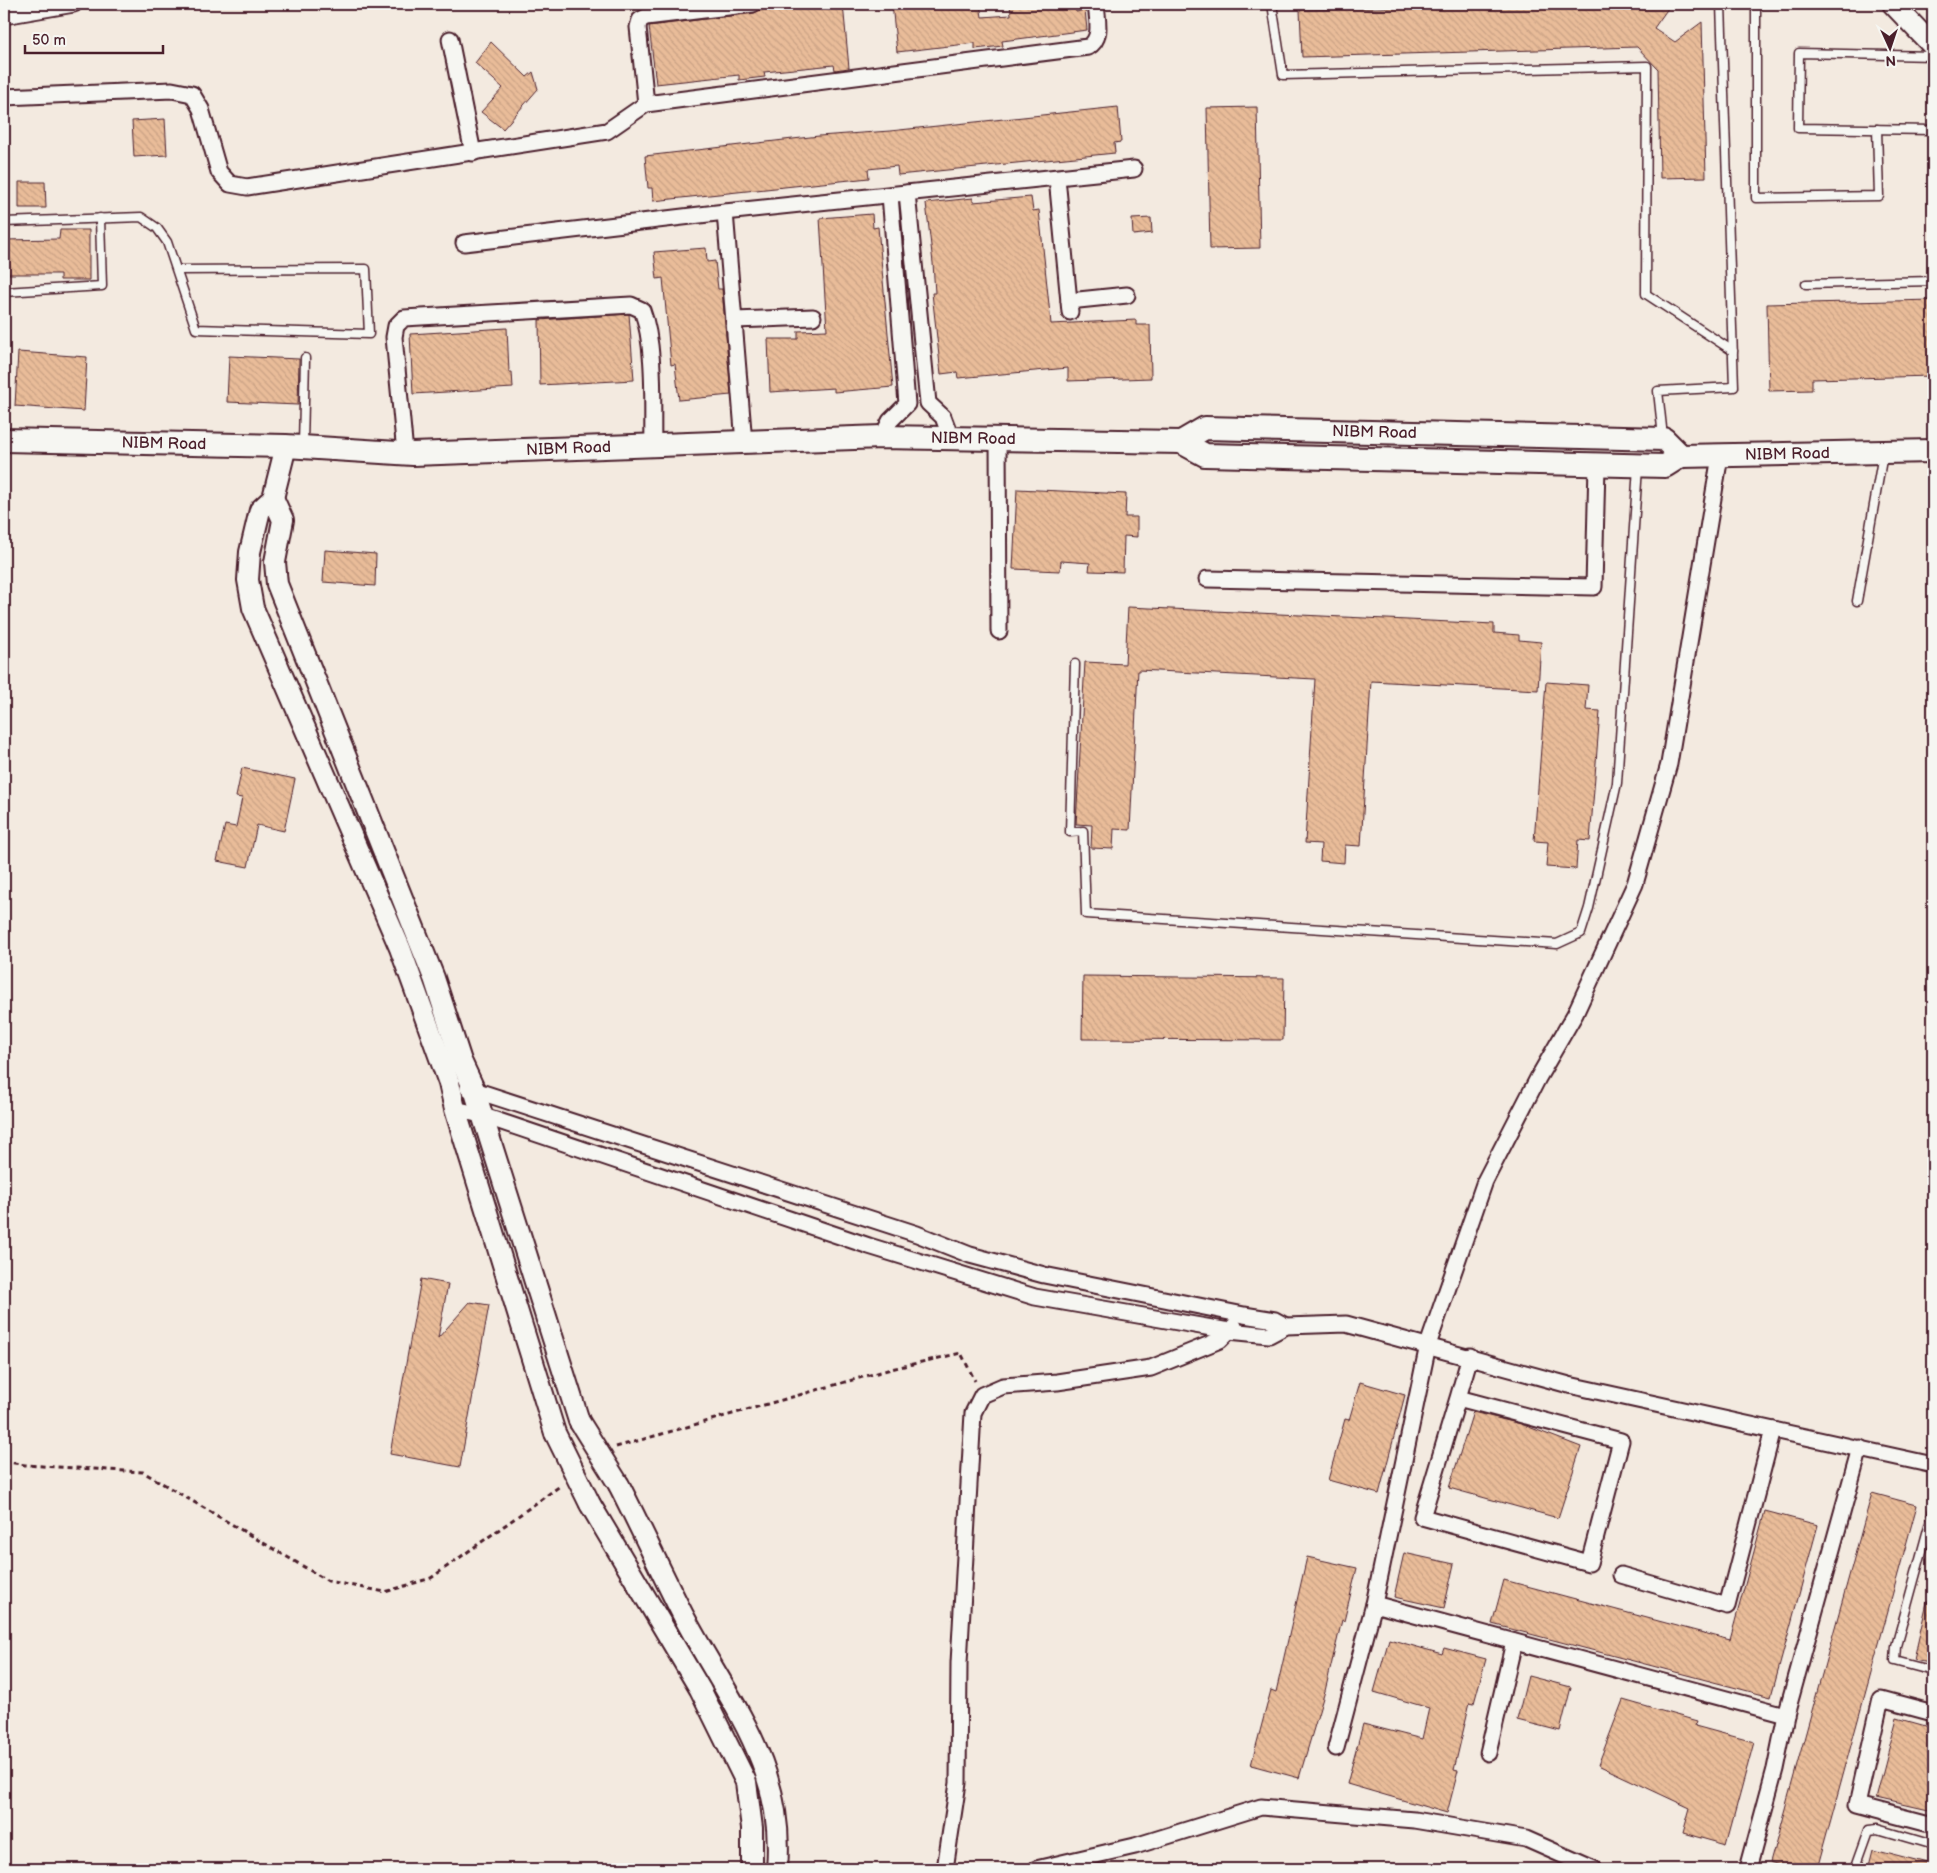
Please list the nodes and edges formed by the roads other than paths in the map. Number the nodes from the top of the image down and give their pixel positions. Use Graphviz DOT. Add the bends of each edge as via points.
graph roads {
  1 [pos="74,4"];
  2 [pos="753,4"];
  3 [pos="1096,4"];
  4 [pos="1272,4"];
  5 [pos="1721,4"];
  6 [pos="1756,4"];
  7 [pos="1893,4"];
  8 [pos="4,16"];
  9 [pos="450,39"];
  10 [pos="1933,46"];
  11 [pos="1933,56"];
  12 [pos="4,97"];
  13 [pos="646,104"];
  14 [pos="1877,129"];
  15 [pos="1933,130"];
  16 [pos="473,154"];
  17 [pos="1134,169"];
  18 [pos="1057,178"];
  19 [pos="907,194"];
  20 [pos="890,195"];
  21 [pos="725,212"];
  22 [pos="100,218"];
  23 [pos="4,222"];
  24 [pos="464,243"];
  25 [pos="177,270"];
  26 [pos="1933,281"];
  27 [pos="1806,284"];
  28 [pos="4,292"];
  29 [pos="1127,295"];
  30 [pos="918,305"];
  31 [pos="899,308"];
  32 [pos="813,317"];
  33 [pos="734,320"];
  34 [pos="1733,351"];
  35 [pos="305,358"];
  36 [pos="882,437"];
  37 [pos="951,438"];
  38 [pos="998,438"];
  39 [pos="1664,439"];
  40 [pos="4,440"];
  41 [pos="1181,442"];
  42 [pos="744,443"];
  43 [pos="653,446"];
  44 [pos="294,447"];
  45 [pos="1933,451"];
  46 [pos="1884,452"];
  47 [pos="405,453"];
  48 [pos="1681,456"];
  49 [pos="1720,456"];
  50 [pos="1596,465"];
  51 [pos="1638,466"];
  52 [pos="273,498"];
  53 [pos="1207,579"];
  54 [pos="1857,601"];
  55 [pos="999,631"];
  56 [pos="1075,664"];
  57 [pos="450,1083"];
  58 [pos="474,1089"];
  59 [pos="455,1109"];
  60 [pos="481,1115"];
  61 [pos="1244,1316"];
  62 [pos="1286,1326"];
  63 [pos="1229,1331"];
  64 [pos="1428,1345"];
  65 [pos="1470,1356"];
  66 [pos="1458,1398"];
  67 [pos="1773,1430"];
  68 [pos="1860,1448"];
  69 [pos="1933,1465"];
  70 [pos="1933,1511"];
  71 [pos="1621,1575"];
  72 [pos="1374,1604"];
  73 [pos="1514,1642"];
  74 [pos="1933,1671"];
  75 [pos="1933,1713"];
  76 [pos="1786,1715"];
  77 [pos="1336,1748"];
  78 [pos="1488,1753"];
  79 [pos="1933,1825"];
  80 [pos="1933,1845"];
  81 [pos="752,1869"];
  82 [pos="777,1869"];
  83 [pos="945,1869"];
  84 [pos="1036,1869"];
  85 [pos="1594,1869"];
  86 [pos="1748,1869"];
  87 [pos="1855,1869"];
  1 -- 8 [label="street"];
  2 -- 13 [label="street" via="640,20"];
  3 -- 13 [label="street" via="1098,36 1088,47"];
  4 -- 34 [label="lane" via="1283,75 1648,66 1646,294"];
  5 -- 34 [label="lane"];
  6 -- 14 [label="lane" via="1756,198 1879,196"];
  7 -- 10 [label="street"];
  9 -- 16 [label="street"];
  11 -- 14 [label="lane" via="1799,53 1798,128"];
  12 -- 16 [label="street" via="172,90 192,94 201,109 219,172 230,184 247,187"];
  13 -- 16 [label="street" via="607,132"];
  14 -- 15 [label="lane"];
  17 -- 18 [label="street"];
  18 -- 19 [label="street"];
  18 -- 29 [label="street" via="1069,307"];
  19 -- 20 [label="street"];
  19 -- 30 [label="street"];
  20 -- 21 [label="street"];
  20 -- 31 [label="street"];
  21 -- 24 [label="street"];
  21 -- 33 [label="street"];
  22 -- 23 [label="lane"];
  22 -- 25 [label="lane" via="141,217 158,228"];
  22 -- 28 [label="lane" via="102,286"];
  25 -- 25 [label="lane" via="196,329 369,334 366,269"];
  26 -- 27 [label="lane"];
  30 -- 31 [label="street"];
  30 -- 37 [label="street" via="928,403 943,417"];
  31 -- 36 [label="street" via="907,404 890,422"];
  32 -- 33 [label="street"];
  33 -- 42 [label="street"];
  34 -- 39 [label="lane" via="1734,387 1658,391"];
  35 -- 44 [label="lane"];
  36 -- 37 [label="main road, NIBM Road"];
  36 -- 42 [label="main road, NIBM Road"];
  37 -- 38 [label="main road, NIBM Road"];
  38 -- 41 [label="main road, NIBM Road"];
  38 -- 55 [label="street"];
  39 -- 41 [label="main road, NIBM Road" via="1205,428"];
  39 -- 48 [label="main road"];
  40 -- 44 [label="main road, NIBM Road"];
  41 -- 50 [label="main road" via="1205,455"];
  42 -- 43 [label="main road, NIBM Road"];
  43 -- 47 [label="main road, NIBM Road"];
  43 -- 47 [label="street" via="652,383 646,321 642,310 631,304 404,318 396,326 394,337"];
  44 -- 47 [label="main road, NIBM Road"];
  44 -- 52 [label="street"];
  45 -- 46 [label="main road, NIBM Road"];
  46 -- 49 [label="main road, NIBM Road"];
  46 -- 54 [label="lane"];
  48 -- 49 [label="main road, NIBM Road"];
  48 -- 51 [label="main road" via="1665,466"];
  49 -- 64 [label="street" via="1669,764 1634,884 1575,1014 1485,1181"];
  50 -- 51 [label="main road"];
  50 -- 53 [label="street" via="1594,587"];
  51 -- 56 [label="lane" via="1617,783 1581,933 1557,944 1086,914 1083,831 1070,832"];
  52 -- 57 [label="street" via="260,510 250,552 248,580 253,608 400,948"];
  52 -- 58 [label="street" via="283,520 275,562 277,584 434,978 461,1061"];
  57 -- 58 [label="street"];
  57 -- 59 [label="street"];
  58 -- 60 [label="street"];
  58 -- 61 [label="street" via="917,1234 970,1256 1044,1275"];
  59 -- 60 [label="street"];
  59 -- 81 [label="street, bridge" via="555,1433 590,1504 700,1689 746,1782 752,1828"];
  60 -- 63 [label="street" via="869,1246 1035,1297"];
  60 -- 82 [label="street, bridge" via="579,1421 620,1485 683,1615 742,1716 763,1761 774,1801"];
  61 -- 62 [label="street" via="1275,1320"];
  61 -- 63 [label="street"];
  62 -- 63 [label="street" via="1269,1335"];
  62 -- 64 [label="street" via="1346,1324"];
  63 -- 83 [label="street" via="1220,1340 1151,1368 1004,1386 982,1395 974,1414 959,1663 958,1782"];
  64 -- 65 [label="street"];
  64 -- 72 [label="street"];
  65 -- 66 [label="street"];
  65 -- 67 [label="street" via="1568,1385"];
  66 -- 66 [label="street" via="1422,1517 1589,1564 1621,1441"];
  67 -- 68 [label="street"];
  67 -- 71 [label="street" via="1727,1606"];
  68 -- 69 [label="street"];
  68 -- 76 [label="street"];
  70 -- 74 [label="lane" via="1896,1646 1895,1661"];
  72 -- 73 [label="street"];
  72 -- 77 [label="street"];
  73 -- 76 [label="street"];
  73 -- 78 [label="street"];
  75 -- 79 [label="street" via="1881,1699 1857,1805"];
  76 -- 86 [label="street"];
  80 -- 87 [label="lane" via="1878,1829 1869,1830"];
  84 -- 85 [label="street" via="1135,1846 1261,1807 1414,1820 1526,1839"];
}
